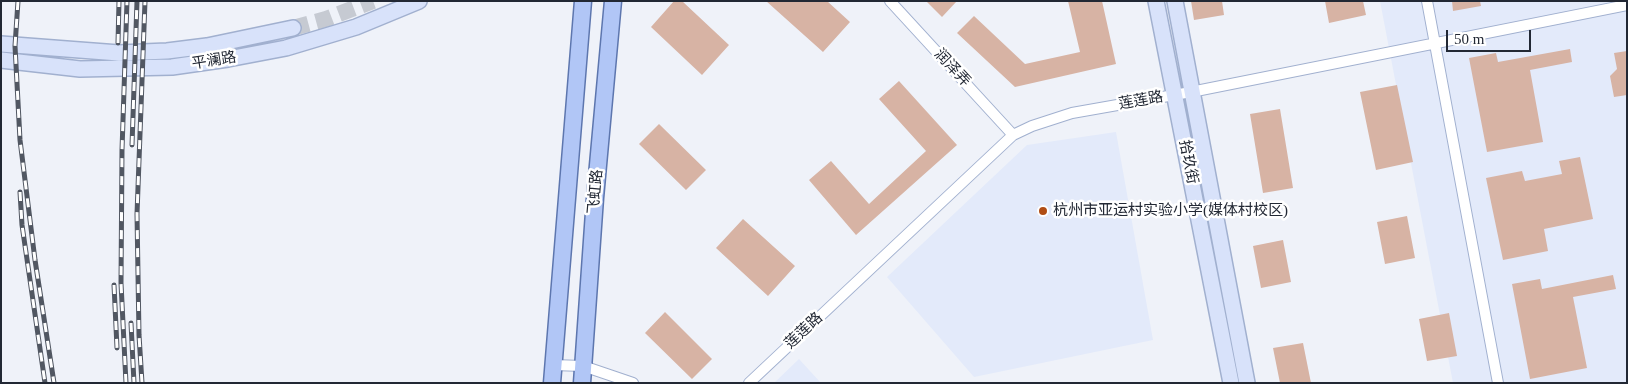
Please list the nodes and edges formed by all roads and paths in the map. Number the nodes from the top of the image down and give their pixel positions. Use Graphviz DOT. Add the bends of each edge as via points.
graph roads {
  1 [pos="418,1"];
  2 [pos="583,1"];
  3 [pos="613,1"];
  4 [pos="890,1"];
  5 [pos="1156,1"];
  6 [pos="1175,1"];
  7 [pos="1427,1"];
  8 [pos="1627,5"];
  9 [pos="293,28"];
  10 [pos="1,44"];
  11 [pos="1435,44"];
  12 [pos="1,60"];
  13 [pos="1191,92"];
  14 [pos="1175,95"];
  15 [pos="1013,135"];
  16 [pos="553,366"];
  17 [pos="583,366"];
  18 [pos="552,383"];
  19 [pos="582,383"];
  20 [pos="633,383"];
  21 [pos="749,383"];
  22 [pos="1231,383"];
  23 [pos="1247,383"];
  24 [pos="1498,383"];
  1 -- 12 [label="main road, 平澜路" via="356,27 286,48 172,67 80,69"];
  2 -- 16 [label="main road, 飞虹路"];
  3 -- 17 [label="main road, 飞虹路"];
  4 -- 15 [label="street, 润泽弄"];
  5 -- 14 [label="main road, 拾玖街"];
  6 -- 13 [label="main road, 拾玖街"];
  7 -- 11 [label="street"];
  8 -- 11 [label="street, 莲莲路"];
  9 -- 10 [label="main road" via="167,51 119,53"];
  11 -- 13 [label="street, 莲莲路"];
  11 -- 24 [label="street"];
  13 -- 14 [label="street, 莲莲路"];
  13 -- 23 [label="main road, 拾玖街"];
  14 -- 15 [label="street, 莲莲路" via="1072,113"];
  14 -- 22 [label="main road, 拾玖街"];
  15 -- 21 [label="street, 莲莲路"];
  16 -- 17 [label="street"];
  16 -- 18 [label="main road, 飞虹路"];
  17 -- 19 [label="main road, 飞虹路"];
  17 -- 20 [label="street"];
}
